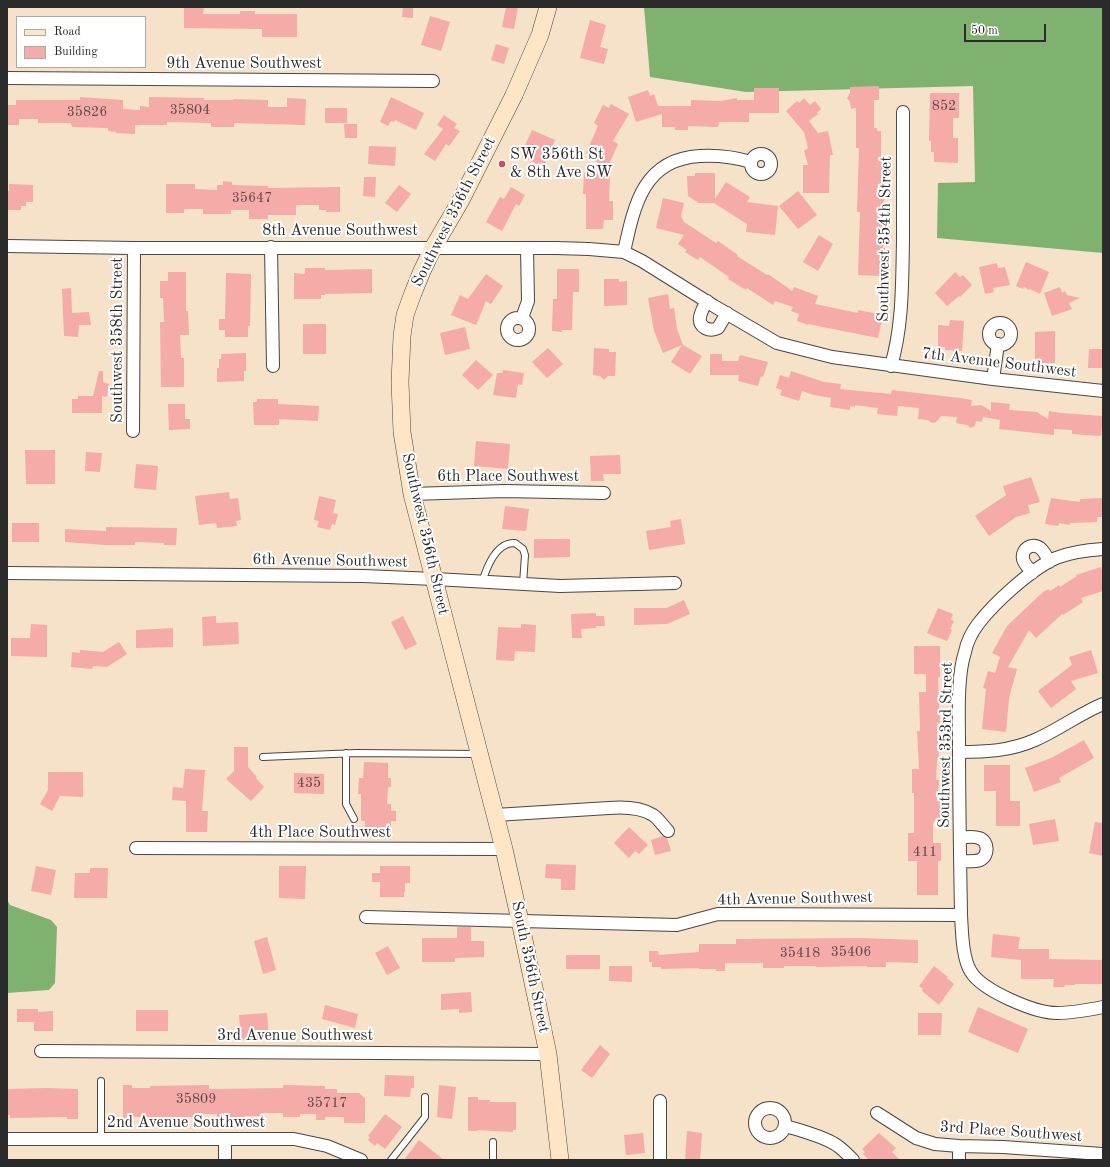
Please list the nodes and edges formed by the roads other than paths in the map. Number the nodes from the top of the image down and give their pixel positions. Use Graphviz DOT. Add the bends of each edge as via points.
graph roads {
  1 [pos="548,7"];
  2 [pos="7,78"];
  3 [pos="433,81"];
  4 [pos="904,112"];
  5 [pos="751,162"];
  6 [pos="7,246"];
  7 [pos="271,247"];
  8 [pos="134,248"];
  9 [pos="434,248"];
  10 [pos="527,249"];
  11 [pos="624,252"];
  12 [pos="706,301"];
  13 [pos="726,313"];
  14 [pos="522,318"];
  15 [pos="998,344"];
  16 [pos="273,366"];
  17 [pos="891,366"];
  18 [pos="993,379"];
  19 [pos="1103,392"];
  20 [pos="134,431"];
  21 [pos="604,493"];
  22 [pos="412,494"];
  23 [pos="1103,549"];
  24 [pos="1049,562"];
  25 [pos="7,573"];
  26 [pos="1032,573"];
  27 [pos="435,579"];
  28 [pos="482,582"];
  29 [pos="675,583"];
  30 [pos="523,584"];
  31 [pos="1103,704"];
  32 [pos="959,752"];
  33 [pos="346,753"];
  34 [pos="479,754"];
  35 [pos="263,757"];
  36 [pos="485,776"];
  37 [pos="494,815"];
  38 [pos="354,819"];
  39 [pos="668,831"];
  40 [pos="960,838"];
  41 [pos="136,848"];
  42 [pos="504,849"];
  43 [pos="960,861"];
  44 [pos="961,914"];
  45 [pos="366,917"];
  46 [pos="520,921"];
  47 [pos="1103,1007"];
  48 [pos="41,1051"];
  49 [pos="548,1054"];
  50 [pos="101,1081"];
  51 [pos="425,1097"];
  52 [pos="660,1101"];
  53 [pos="877,1113"];
  54 [pos="785,1126"];
  55 [pos="101,1139"];
  56 [pos="225,1139"];
  57 [pos="7,1140"];
  58 [pos="492,1142"];
  59 [pos="959,1146"];
  60 [pos="1103,1154"];
  61 [pos="225,1160"];
  62 [pos="361,1160"];
  63 [pos="392,1160"];
  64 [pos="492,1160"];
  65 [pos="560,1160"];
  66 [pos="660,1160"];
  67 [pos="853,1160"];
  68 [pos="959,1160"];
  1 -- 9 [label="main road, Southwest 356th Street" via="540,35 514,95"];
  2 -- 3 [label="street, 9th Avenue Southwest"];
  4 -- 17 [label="street, Southwest 354th Street" via="902,288 896,349"];
  5 -- 11 [label="street" via="734,157 702,156 681,158 662,167 649,180 636,206"];
  6 -- 8 [label="street, 8th Avenue Southwest"];
  7 -- 8 [label="street, 8th Avenue Southwest"];
  7 -- 9 [label="street, 8th Avenue Southwest"];
  7 -- 16 [label="street"];
  8 -- 20 [label="street, Southwest 358th Street"];
  9 -- 10 [label="street, 8th Avenue Southwest"];
  9 -- 22 [label="main road, Southwest 356th Street" via="405,315 402,336 402,432"];
  10 -- 11 [label="street, 8th Avenue Southwest"];
  10 -- 14 [label="street" via="528,301"];
  11 -- 12 [label="street, 8th Avenue Southwest" via="642,260"];
  12 -- 13 [label="street, 8th Avenue Southwest"];
  12 -- 13 [label="street" via="700,320 707,329 718,328"];
  13 -- 17 [label="street, 8th Avenue Southwest" via="778,343 832,357"];
  15 -- 18 [label="street"];
  17 -- 18 [label="street, 7th Avenue Southwest"];
  18 -- 19 [label="street, 7th Avenue Southwest"];
  21 -- 22 [label="street, 6th Place Southwest" via="504,491"];
  22 -- 27 [label="main road, Southwest 356th Street"];
  23 -- 24 [label="street" via="1071,553"];
  24 -- 26 [label="street"];
  24 -- 26 [label="street" via="1039,547 1035,545 1027,548 1023,559"];
  25 -- 27 [label="street, 6th Avenue Southwest"];
  26 -- 32 [label="street, Southwest 353rd Street" via="988,613 978,625 964,652"];
  27 -- 28 [label="street, 6th Avenue Southwest"];
  27 -- 34 [label="main road, Southwest 356th Street"];
  28 -- 30 [label="street, 6th Avenue Southwest"];
  28 -- 30 [label="lane" via="495,554 507,544 515,543 525,554"];
  29 -- 30 [label="street, 6th Avenue Southwest" via="560,586"];
  31 -- 32 [label="street" via="1022,745 999,751"];
  32 -- 40 [label="street, Southwest 353rd Street"];
  33 -- 34 [label="lane"];
  33 -- 35 [label="lane"];
  33 -- 38 [label="lane" via="346,804"];
  34 -- 36 [label="main road, Southwest 356th Street"];
  36 -- 37 [label="main road, South 356th Street"];
  37 -- 39 [label="street" via="628,808 651,814"];
  37 -- 42 [label="main road, South 356th Street"];
  40 -- 43 [label="street, Southwest 353rd Street"];
  40 -- 43 [label="street, Southwest 353rd Street" via="979,838 987,847 986,855 979,860"];
  41 -- 42 [label="street, 4th Place Southwest"];
  42 -- 46 [label="main road, South 356th Street"];
  43 -- 44 [label="street, Southwest 353rd Street"];
  44 -- 46 [label="street, 4th Avenue Southwest" via="718,914 677,925"];
  44 -- 47 [label="street, Southwest 353rd Street" via="963,945 971,972 990,989 1041,1011 1057,1013"];
  45 -- 46 [label="street, 4th Avenue Southwest"];
  46 -- 49 [label="main road, South 356th Street"];
  48 -- 49 [label="street, 3rd Avenue Southwest"];
  49 -- 65 [label="main road, South 356th Street"];
  50 -- 55 [label="lane"];
  51 -- 63 [label="lane" via="425,1116"];
  52 -- 66 [label="street"];
  53 -- 59 [label="street, 3rd Place Southwest" via="916,1138 935,1144"];
  54 -- 67 [label="street" via="833,1143"];
  55 -- 56 [label="street, 2nd Avenue Southwest"];
  55 -- 57 [label="street, 2nd Avenue Southwest"];
  56 -- 61 [label="street"];
  56 -- 62 [label="street, 2nd Avenue Southwest" via="294,1139 327,1146"];
  58 -- 64 [label="lane"];
  59 -- 60 [label="street, 3rd Place Southwest"];
  59 -- 68 [label="street"];
}
